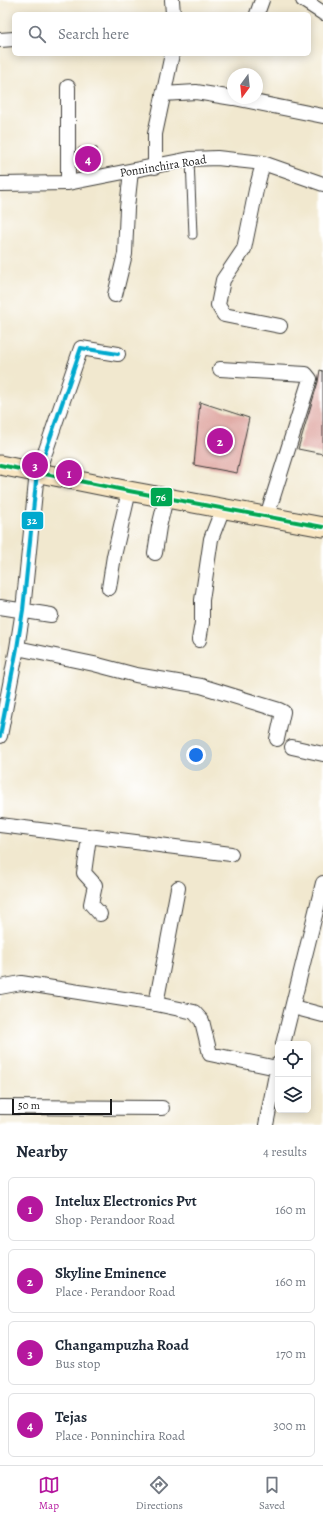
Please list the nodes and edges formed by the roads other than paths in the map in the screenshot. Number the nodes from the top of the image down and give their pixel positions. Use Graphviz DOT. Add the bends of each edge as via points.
graph roads {
  1 [pos="172,0"];
  2 [pos="262,0"];
  3 [pos="303,0"];
  4 [pos="173,12"];
  5 [pos="258,12"];
  6 [pos="323,13"];
  7 [pos="12,39"];
  8 [pos="0,40"];
  9 [pos="172,56"];
  10 [pos="68,87"];
  11 [pos="163,94"];
  12 [pos="227,97"];
  13 [pos="263,104"];
  14 [pos="323,116"];
  15 [pos="190,160"];
  16 [pos="263,163"];
  17 [pos="155,167"];
  18 [pos="131,171"];
  19 [pos="68,183"];
  20 [pos="0,184"];
  21 [pos="323,184"];
  22 [pos="193,235"];
  23 [pos="115,295"];
  24 [pos="280,326"];
  25 [pos="118,354"];
  26 [pos="220,369"];
  27 [pos="0,466"];
  28 [pos="37,472"];
  29 [pos="129,491"];
  30 [pos="166,498"];
  31 [pos="223,508"];
  32 [pos="267,516"];
  33 [pos="323,527"];
  34 [pos="155,554"];
  35 [pos="109,588"];
  36 [pos="0,607"];
  37 [pos="22,610"];
  38 [pos="51,615"];
  39 [pos="199,640"];
  40 [pos="17,648"];
  41 [pos="0,736"];
  42 [pos="277,739"];
  43 [pos="292,747"];
  44 [pos="323,754"];
  45 [pos="0,825"];
  46 [pos="89,837"];
  47 [pos="231,854"];
  48 [pos="323,883"];
  49 [pos="178,888"];
  50 [pos="100,914"];
  51 [pos="0,986"];
  52 [pos="156,1004"];
  53 [pos="293,1007"];
  54 [pos="323,1015"];
  55 [pos="284,1041"];
  56 [pos="275,1065"];
  57 [pos="276,1077"];
  58 [pos="0,1107"];
  59 [pos="162,1108"];
  60 [pos="266,1125"];
  1 -- 4 [label="street"];
  2 -- 5 [label="street"];
  3 -- 6 [label="street"];
  7 -- 8 [label="street"];
  9 -- 11 [label="street"];
  10 -- 19 [label="street"];
  11 -- 12 [label="street" via="196,92"];
  11 -- 17 [label="street" via="155,134"];
  13 -- 14 [label="street"];
  15 -- 16 [label="street, Ponninchira Road" via="217,158"];
  15 -- 17 [label="street, Ponninchira Road"];
  15 -- 22 [label="lane"];
  16 -- 21 [label="street, Ponninchira Road"];
  16 -- 24 [label="street" via="244,248 224,280 218,306 224,315"];
  17 -- 18 [label="street, Ponninchira Road"];
  18 -- 19 [label="street, Ponninchira Road"];
  18 -- 23 [label="street" via="125,254"];
  19 -- 20 [label="street, Ponninchira Road"];
  25 -- 28 [label="street" via="81,348"];
  26 -- 32 [label="street" via="306,374 310,379"];
  27 -- 28 [label="main road"];
  28 -- 29 [label="main road"];
  28 -- 37 [label="street"];
  29 -- 30 [label="main road"];
  29 -- 35 [label="street"];
  30 -- 31 [label="main road"];
  30 -- 34 [label="street"];
  31 -- 32 [label="main road"];
  31 -- 39 [label="street" via="211,539"];
  32 -- 33 [label="main road"];
  36 -- 37 [label="street"];
  37 -- 38 [label="street"];
  37 -- 40 [label="street"];
  40 -- 41 [label="street"];
  40 -- 42 [label="street" via="136,675 201,686 279,710 283,712 283,718"];
  43 -- 44 [label="street"];
  45 -- 46 [label="street"];
  46 -- 47 [label="street"];
  46 -- 50 [label="street" via="84,873 95,885 91,904"];
  48 -- 53 [label="street"];
  49 -- 52 [label="street"];
  51 -- 52 [label="street" via="21,983"];
  52 -- 56 [label="street" via="194,1012 202,1021 210,1054"];
  53 -- 54 [label="street"];
  53 -- 55 [label="street"];
  57 -- 60 [label="street"];
  58 -- 59 [label="street"];
}
